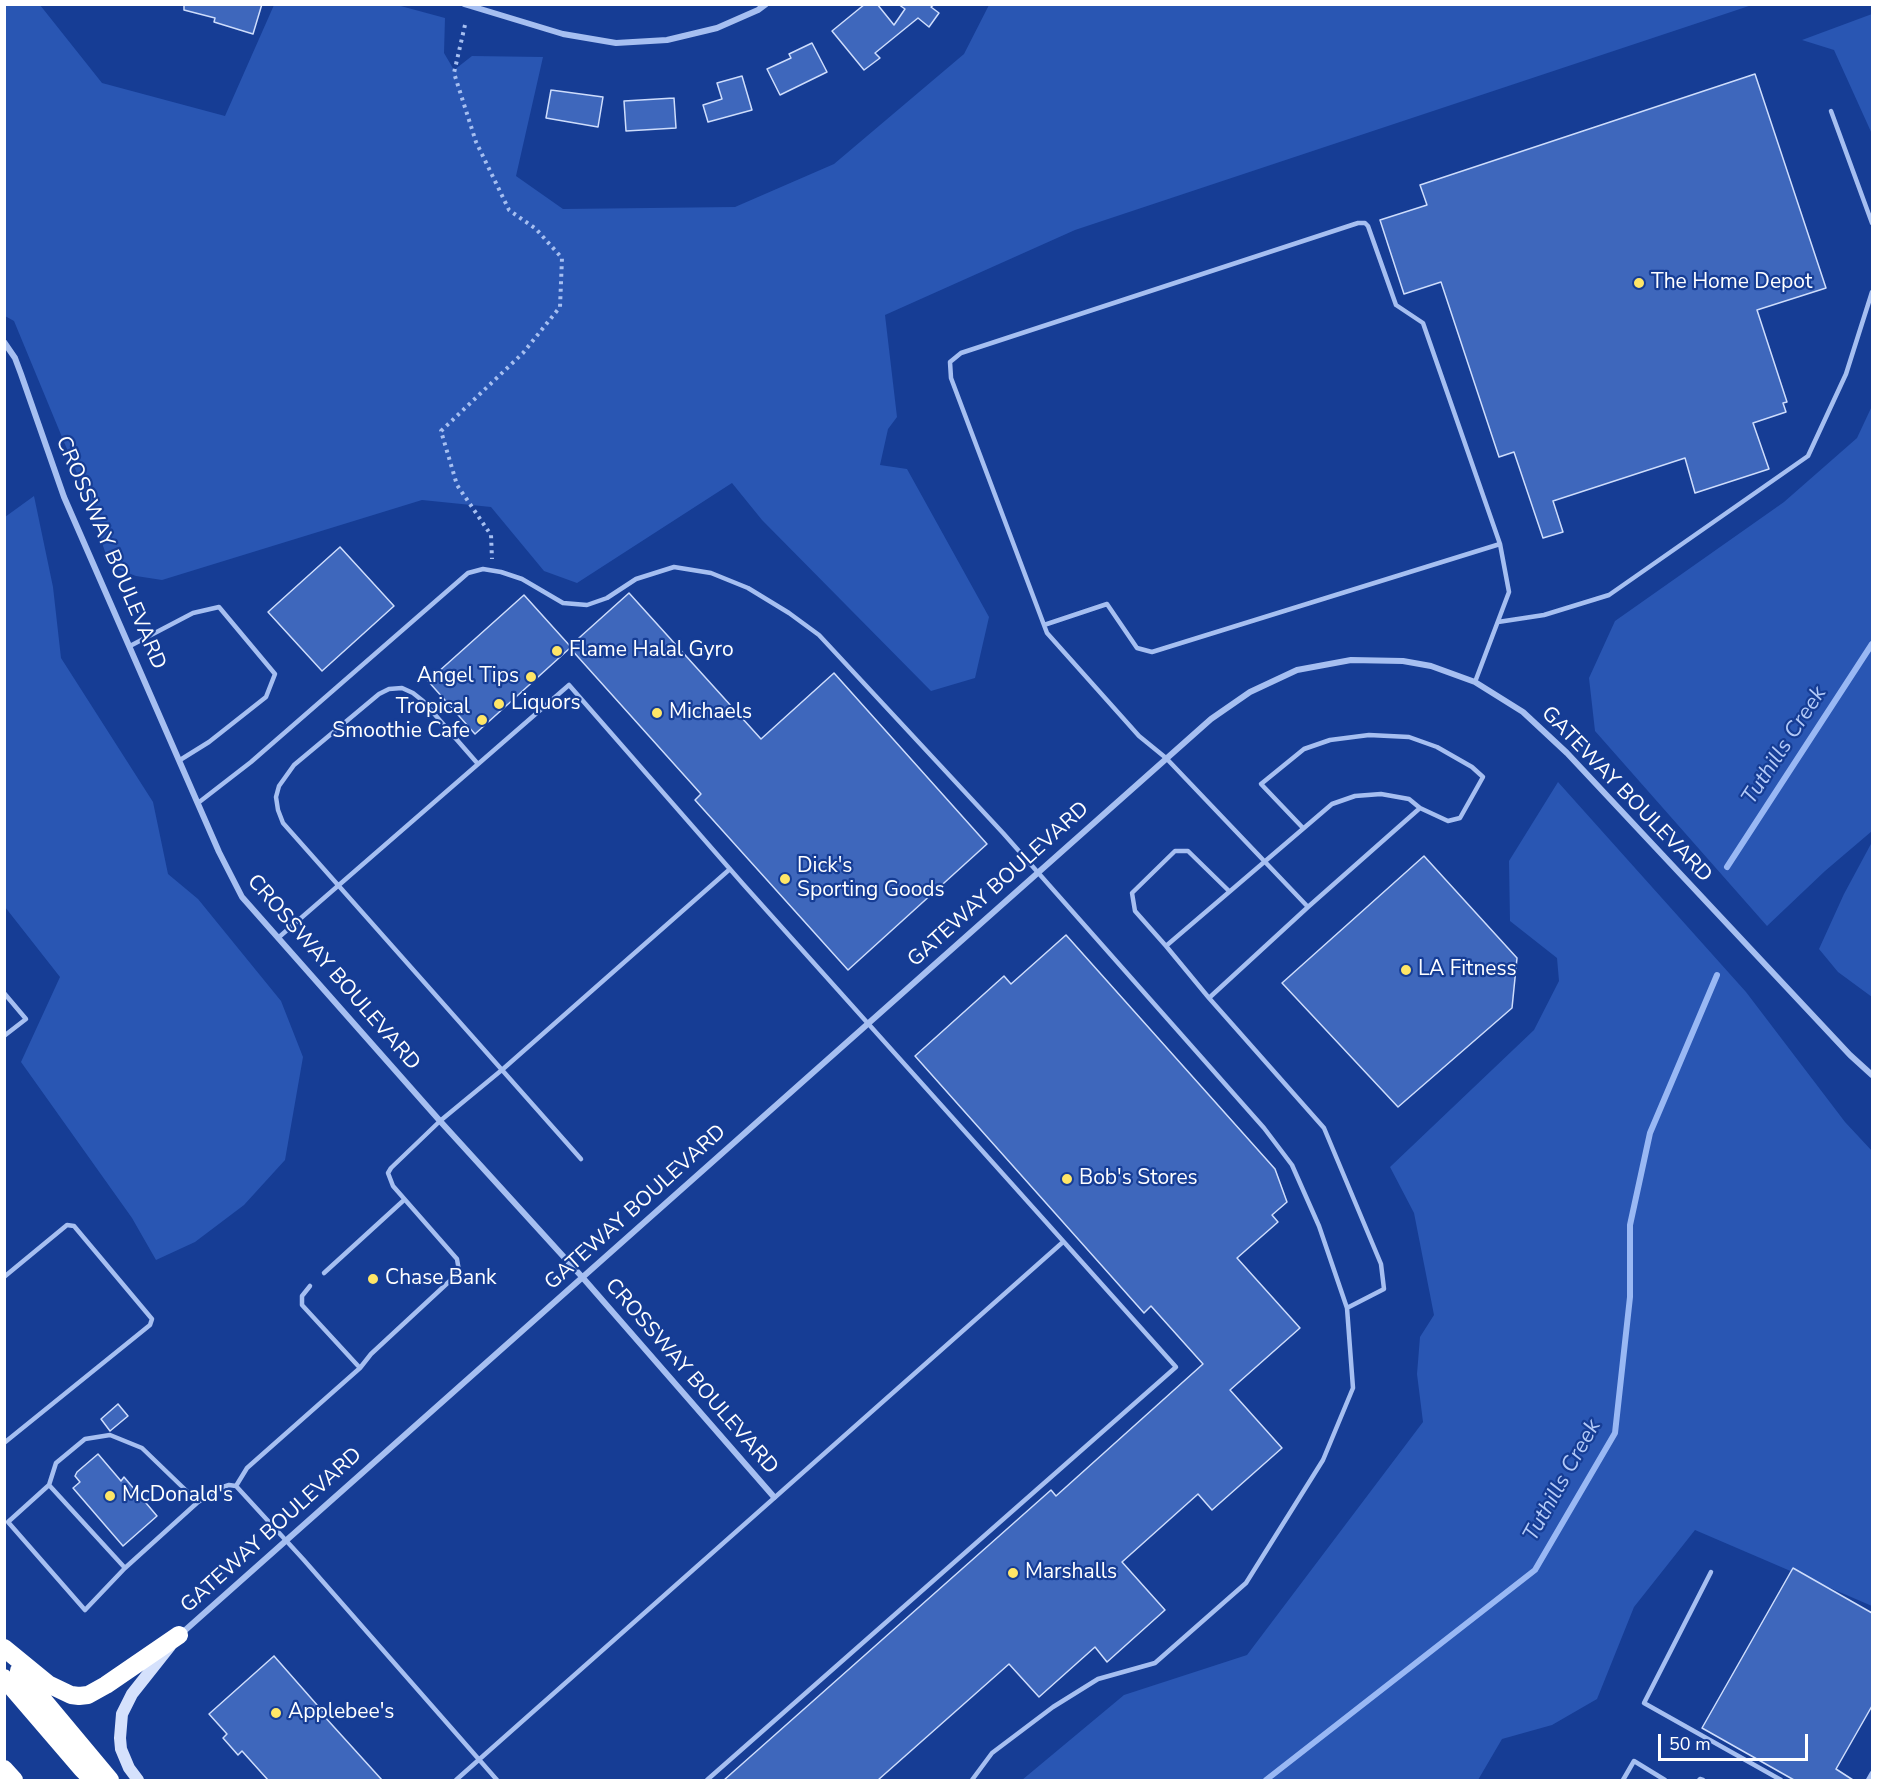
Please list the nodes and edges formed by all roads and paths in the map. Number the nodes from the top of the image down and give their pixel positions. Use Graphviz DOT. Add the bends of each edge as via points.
graph roads {
  1 [pos="464,4"];
  2 [pos="497,4"];
  3 [pos="766,4"];
  4 [pos="494,14"];
  5 [pos="465,25"];
  6 [pos="1831,111"];
  7 [pos="1872,223"];
  8 [pos="1872,292"];
  9 [pos="4,342"];
  10 [pos="1500,544"];
  11 [pos="493,571"];
  12 [pos="1498,622"];
  13 [pos="1044,625"];
  14 [pos="130,646"];
  15 [pos="1475,682"];
  16 [pos="1166,758"];
  17 [pos="180,760"];
  18 [pos="478,764"];
  19 [pos="198,803"];
  20 [pos="1420,808"];
  21 [pos="1303,828"];
  22 [pos="1264,861"];
  23 [pos="730,869"];
  24 [pos="1037,872"];
  25 [pos="340,885"];
  26 [pos="1229,891"];
  27 [pos="1308,907"];
  28 [pos="278,939"];
  29 [pos="1166,946"];
  30 [pos="4,993"];
  31 [pos="1209,998"];
  32 [pos="868,1024"];
  33 [pos="4,1036"];
  34 [pos="503,1069"];
  35 [pos="1872,1075"];
  36 [pos="440,1121"];
  37 [pos="581,1159"];
  38 [pos="404,1200"];
  39 [pos="1064,1242"];
  40 [pos="324,1273"];
  41 [pos="4,1276"];
  42 [pos="583,1278"];
  43 [pos="310,1287"];
  44 [pos="1347,1308"];
  45 [pos="360,1368"];
  46 [pos="4,1443"];
  47 [pos="49,1485"];
  48 [pos="236,1486"];
  49 [pos="774,1497"];
  50 [pos="198,1502"];
  51 [pos="286,1540"];
  52 [pos="125,1568"];
  53 [pos="1711,1572"];
  54 [pos="179,1635"];
  55 [pos="4,1648"];
  56 [pos="4,1653"];
  57 [pos="4,1678"];
  58 [pos="479,1760"];
  59 [pos="4,1769"];
  60 [pos="1872,1773"];
  61 [pos="15,1780"];
  62 [pos="93,1780"];
  63 [pos="110,1780"];
  64 [pos="138,1780"];
  65 [pos="456,1780"];
  66 [pos="497,1780"];
  67 [pos="707,1780"];
  68 [pos="972,1780"];
  69 [pos="1623,1780"];
  70 [pos="1665,1780"];
  71 [pos="1781,1780"];
  72 [pos="1868,1780"];
  1 -- 4 [label="street"];
  2 -- 4 [label="street"];
  3 -- 4 [label="street" via="717,28 667,40 616,43 563,34"];
  5 -- 11 [label="path" via="454,73 476,142 509,210 536,228 562,258 560,307 523,353 441,431 457,485 491,536"];
  6 -- 7 [label="lane"];
  8 -- 12 [label="lane" via="1846,374 1808,456 1609,595 1544,615"];
  9 -- 14 [label="street, CROSSWAY BOULEVARD" via="15,358 64,497"];
  10 -- 12 [label="lane" via="1509,592"];
  10 -- 13 [label="lane" via="1152,652 1137,648 1107,604"];
  10 -- 13 [label="lane" via="1423,323 1396,305 1368,226 1358,223 961,353 950,362 951,378"];
  11 -- 19 [label="lane" via="468,573 251,762"];
  11 -- 24 [label="lane" via="522,579 562,603 587,605 607,598 636,579 674,567 711,573 748,588 819,634"];
  12 -- 15 [label="lane"];
  13 -- 16 [label="lane" via="1139,736"];
  14 -- 17 [label="street, CROSSWAY BOULEVARD"];
  14 -- 17 [label="lane" via="193,613 219,607 275,674 266,697"];
  15 -- 16 [label="street, GATEWAY BOULEVARD" via="1404,661 1351,660 1297,670 1229,705"];
  15 -- 35 [label="street, GATEWAY BOULEVARD" via="1547,732"];
  16 -- 22 [label="lane"];
  16 -- 24 [label="street, GATEWAY BOULEVARD"];
  17 -- 19 [label="street, CROSSWAY BOULEVARD"];
  18 -- 23 [label="lane" via="569,685"];
  18 -- 25 [label="lane"];
  18 -- 25 [label="lane" via="423,701 402,688 379,694 294,765 279,786 278,810 283,823"];
  19 -- 28 [label="street, CROSSWAY BOULEVARD" via="235,885"];
  20 -- 21 [label="lane" via="1409,799 1381,794 1355,796 1332,804"];
  20 -- 21 [label="lane" via="1448,821 1460,818 1482,777 1437,747 1409,737 1370,735 1330,740 1304,749 1261,784"];
  20 -- 27 [label="lane"];
  21 -- 22 [label="lane"];
  22 -- 26 [label="lane"];
  22 -- 27 [label="lane"];
  23 -- 32 [label="lane"];
  23 -- 34 [label="lane"];
  24 -- 32 [label="street, GATEWAY BOULEVARD"];
  24 -- 44 [label="lane" via="1264,1128 1292,1165 1319,1226"];
  25 -- 28 [label="lane"];
  25 -- 34 [label="lane"];
  26 -- 29 [label="lane"];
  26 -- 29 [label="lane" via="1188,851 1175,851 1132,893 1135,911"];
  27 -- 31 [label="lane"];
  28 -- 36 [label="street, CROSSWAY BOULEVARD"];
  29 -- 31 [label="lane"];
  30 -- 33 [label="lane" via="26,1018"];
  31 -- 44 [label="lane" via="1324,1128 1381,1264 1384,1289"];
  32 -- 39 [label="lane"];
  32 -- 42 [label="street, GATEWAY BOULEVARD"];
  34 -- 36 [label="lane"];
  34 -- 37 [label="lane"];
  36 -- 38 [label="lane" via="388,1173"];
  36 -- 42 [label="street, CROSSWAY BOULEVARD"];
  38 -- 40 [label="lane"];
  38 -- 45 [label="lane" via="457,1259 459,1271"];
  39 -- 49 [label="lane"];
  39 -- 67 [label="lane" via="1176,1366"];
  41 -- 46 [label="lane" via="67,1225 74,1226 152,1319 150,1325"];
  42 -- 49 [label="street, CROSSWAY BOULEVARD"];
  42 -- 51 [label="street, GATEWAY BOULEVARD"];
  43 -- 45 [label="lane" via="302,1296 302,1305"];
  44 -- 68 [label="lane" via="1353,1388 1323,1460 1246,1583 1155,1663 1098,1679 1053,1707 992,1753"];
  45 -- 48 [label="lane" via="248,1468"];
  47 -- 50 [label="lane" via="56,1463 77,1445 85,1439 110,1434 142,1448"];
  47 -- 52 [label="lane"];
  47 -- 52 [label="lane" via="8,1522 85,1610"];
  48 -- 50 [label="lane" via="220,1488"];
  48 -- 51 [label="lane"];
  49 -- 58 [label="lane"];
  50 -- 52 [label="lane"];
  51 -- 54 [label="street, GATEWAY BOULEVARD"];
  51 -- 58 [label="lane"];
  53 -- 71 [label="lane" via="1644,1703"];
  54 -- 55 [label="highway" via="106,1685 79,1696 48,1684"];
  54 -- 64 [label="main road" via="132,1694 122,1714 122,1749"];
  56 -- 63 [label="highway"];
  57 -- 62 [label="highway"];
  58 -- 65 [label="lane"];
  58 -- 66 [label="lane"];
  59 -- 61 [label="highway"];
  60 -- 72 [label="lane"];
  69 -- 70 [label="lane" via="1634,1761"];
}
